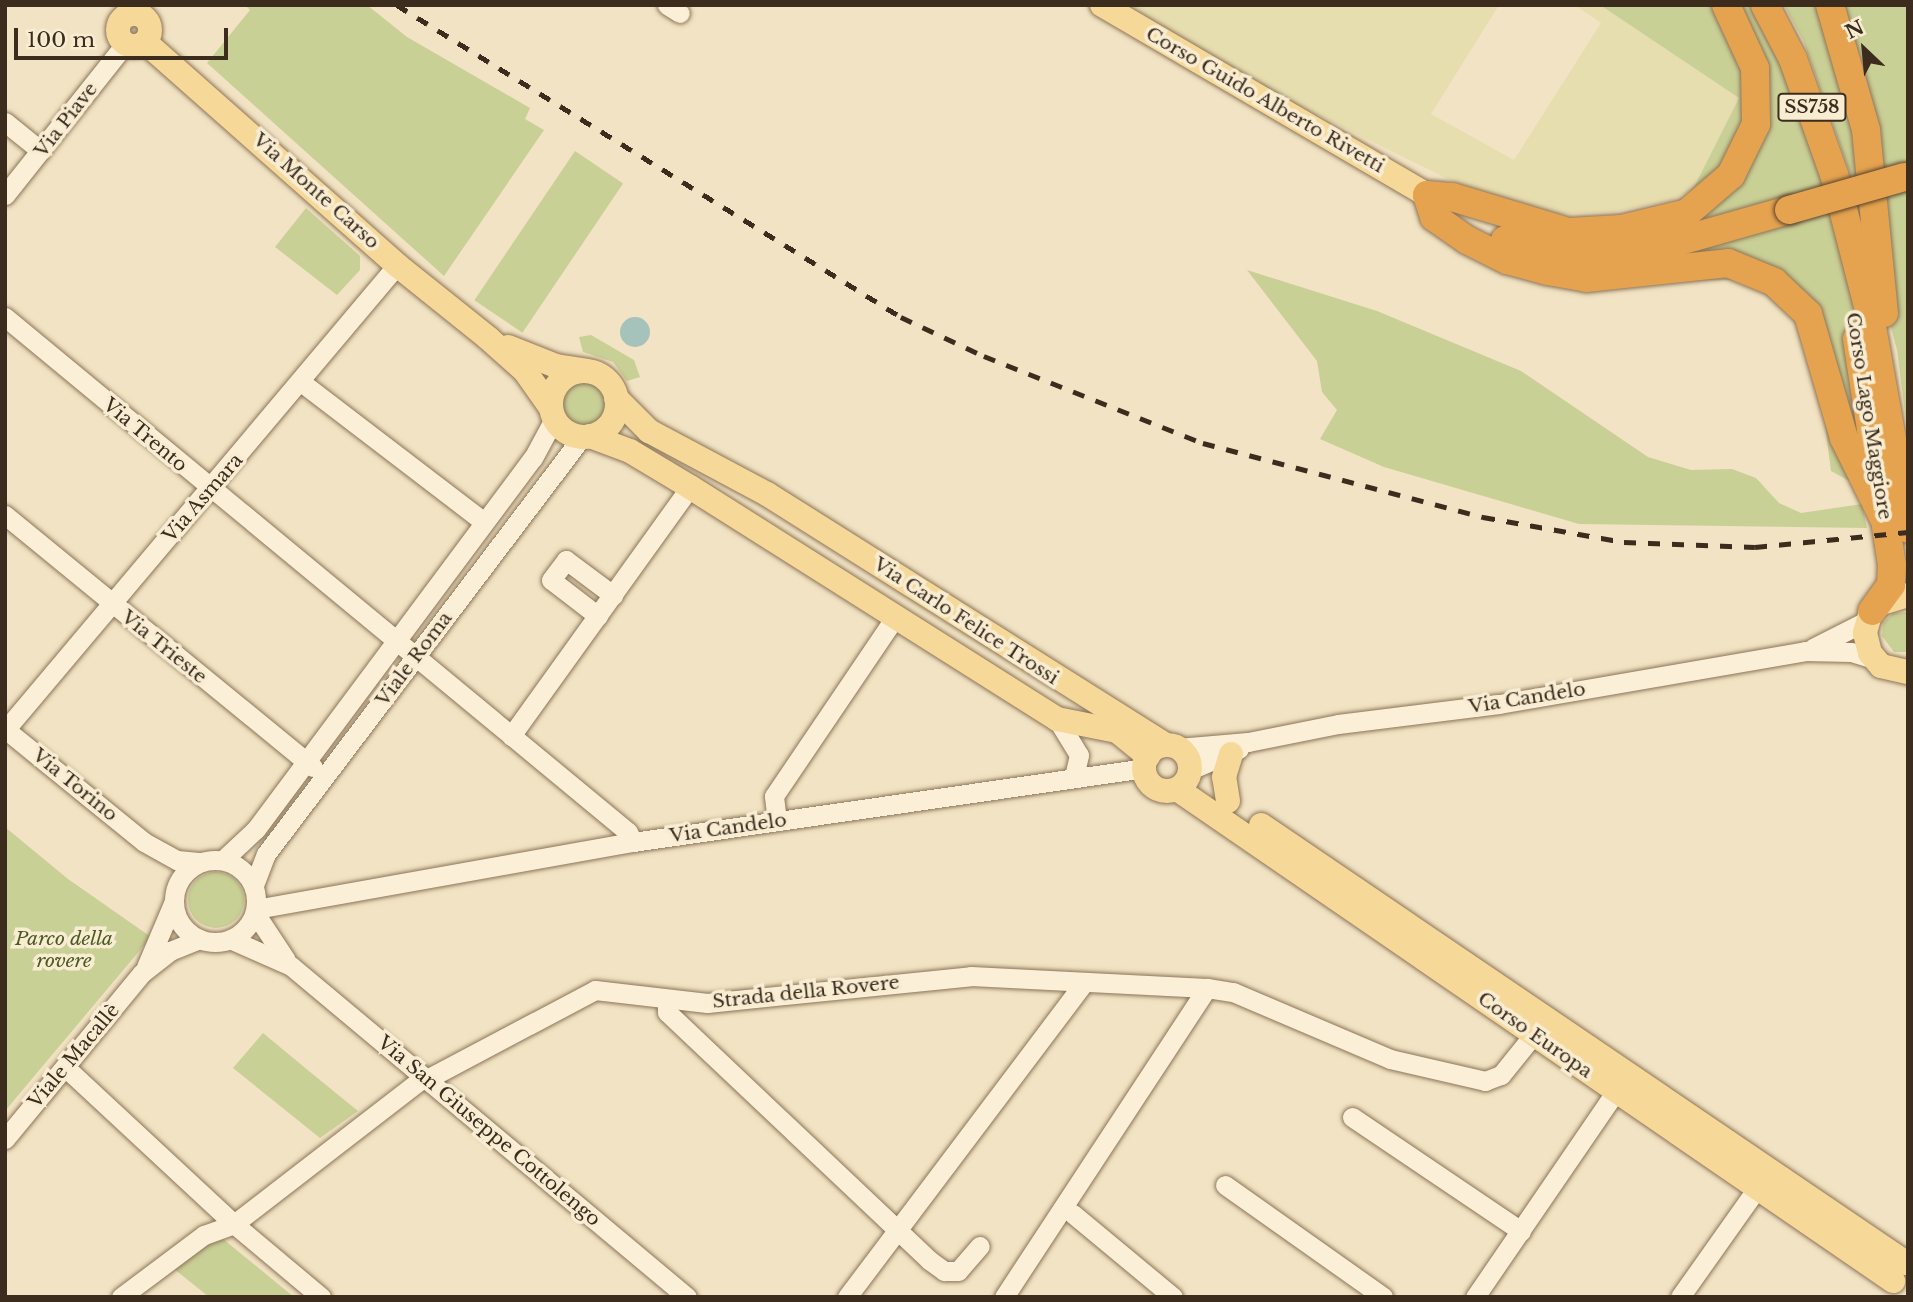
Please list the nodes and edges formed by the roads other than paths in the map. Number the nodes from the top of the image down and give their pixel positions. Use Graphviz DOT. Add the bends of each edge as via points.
graph roads {
  1 [pos="103,5"];
  2 [pos="1102,5"];
  3 [pos="1726,5"];
  4 [pos="1766,5"];
  5 [pos="1830,5"];
  6 [pos="135,22"];
  7 [pos="5,122"];
  8 [pos="41,151"];
  9 [pos="1906,176"];
  10 [pos="5,195"];
  11 [pos="1427,195"];
  12 [pos="1845,215"];
  13 [pos="397,265"];
  14 [pos="5,317"];
  15 [pos="488,338"];
  16 [pos="588,372"];
  17 [pos="302,382"];
  18 [pos="616,398"];
  19 [pos="1888,403"];
  20 [pos="553,413"];
  21 [pos="586,437"];
  22 [pos="691,486"];
  23 [pos="211,491"];
  24 [pos="1905,495"];
  25 [pos="5,515"];
  26 [pos="484,521"];
  27 [pos="1896,525"];
  28 [pos="613,595"];
  29 [pos="1908,595"];
  30 [pos="111,604"];
  31 [pos="1870,615"];
  32 [pos="598,616"];
  33 [pos="895,617"];
  34 [pos="394,640"];
  35 [pos="1805,652"];
  36 [pos="414,659"];
  37 [pos="1877,662"];
  38 [pos="1908,672"];
  39 [pos="1908,691"];
  40 [pos="1057,719"];
  41 [pos="6,729"];
  42 [pos="511,736"];
  43 [pos="1239,748"];
  44 [pos="305,761"];
  45 [pos="1170,765"];
  46 [pos="325,776"];
  47 [pos="1074,777"];
  48 [pos="1227,801"];
  49 [pos="777,821"];
  50 [pos="144,842"];
  51 [pos="633,842"];
  52 [pos="223,860"];
  53 [pos="201,862"];
  54 [pos="175,895"];
  55 [pos="255,900"];
  56 [pos="200,939"];
  57 [pos="230,939"];
  58 [pos="290,966"];
  59 [pos="142,973"];
  60 [pos="1083,984"];
  61 [pos="1207,988"];
  62 [pos="667,1002"];
  63 [pos="1534,1034"];
  64 [pos="65,1067"];
  65 [pos="425,1078"];
  66 [pos="1616,1091"];
  67 [pos="1352,1116"];
  68 [pos="5,1139"];
  69 [pos="1225,1185"];
  70 [pos="1758,1186"];
  71 [pos="1073,1214"];
  72 [pos="234,1224"];
  73 [pos="1521,1231"];
  74 [pos="897,1233"];
  75 [pos="980,1246"];
  76 [pos="1899,1276"];
  77 [pos="121,1297"];
  78 [pos="321,1297"];
  79 [pos="687,1297"];
  80 [pos="848,1297"];
  81 [pos="1004,1297"];
  82 [pos="1173,1297"];
  83 [pos="1383,1297"];
  84 [pos="1475,1297"];
  85 [pos="1680,1297"];
  1 -- 6 [label="main road, Via Monte Carso"];
  2 -- 11 [label="main road, Corso Guido Alberto Rivetti"];
  3 -- 11 [label="highway" via="1755,68 1756,124 1731,175 1687,213 1621,229 1569,232 1452,197"];
  4 -- 12 [label="highway, Corso Lago Maggiore / SS758" via="1817,120"];
  5 -- 19 [label="highway" via="1866,130"];
  6 -- 8 [label="street, Via Piave"];
  6 -- 13 [label="main road, Via Monte Carso"];
  7 -- 8 [label="street"];
  8 -- 10 [label="street, Via Piave"];
  9 -- 11 [label="highway, bridge" via="1645,251 1605,256 1523,246 1485,232"];
  11 -- 27 [label="highway" via="1434,217 1466,240 1507,260 1548,271 1586,278 1728,263 1774,282 1808,314 1844,438"];
  12 -- 19 [label="highway, Corso Lago Maggiore / SS758"];
  12 -- 27 [label="highway, Corso Lago Maggiore / SS758" via="1853,313"];
  13 -- 15 [label="main road, Via Monte Carso"];
  13 -- 17 [label="street, Via Asmara"];
  14 -- 23 [label="street, Via Trento"];
  15 -- 16 [label="main road, Via Monte Carso" via="530,358"];
  15 -- 20 [label="main road, Via Monte Carso" via="524,371"];
  16 -- 18 [label="main road" via="607,380"];
  16 -- 20 [label="main road" via="561,381"];
  17 -- 23 [label="street, Via Asmara"];
  17 -- 26 [label="street"];
  18 -- 21 [label="main road" via="611,423"];
  18 -- 45 [label="main road, Via Carlo Felice Trossi" via="649,431 767,494"];
  19 -- 24 [label="highway, Corso Lago Maggiore / SS758"];
  20 -- 21 [label="main road" via="566,432"];
  20 -- 26 [label="street, Viale Roma" via="533,458"];
  21 -- 22 [label="main road, Via Carlo Felice Trossi" via="630,451"];
  21 -- 36 [label="street, Viale Roma"];
  22 -- 28 [label="street"];
  22 -- 33 [label="main road, Via Carlo Felice Trossi"];
  23 -- 30 [label="street, Via Asmara"];
  23 -- 34 [label="street, Via Trento"];
  24 -- 27 [label="highway, Corso Lago Maggiore / SS758"];
  25 -- 30 [label="street, Via Trieste"];
  26 -- 34 [label="street, Viale Roma"];
  27 -- 31 [label="highway, Corso Lago Maggiore / SS758" via="1891,585"];
  28 -- 32 [label="street"];
  28 -- 32 [label="street" via="566,560 551,580"];
  29 -- 31 [label="main road" via="1887,599"];
  30 -- 41 [label="street, Via Asmara"];
  30 -- 44 [label="street, Via Trieste"];
  31 -- 35 [label="street, Via Candelo"];
  31 -- 37 [label="main road" via="1865,640"];
  32 -- 42 [label="street"];
  33 -- 40 [label="main road, Via Carlo Felice Trossi"];
  33 -- 49 [label="street" via="774,796"];
  34 -- 36 [label="street, Via Trento"];
  34 -- 44 [label="street, Viale Roma"];
  35 -- 37 [label="street, Via Candelo" via="1851,652"];
  35 -- 43 [label="street, Via Candelo"];
  36 -- 42 [label="street, Via Trento"];
  36 -- 46 [label="street, Viale Roma"];
  37 -- 38 [label="main road"];
  37 -- 39 [label="main road"];
  40 -- 45 [label="main road, Via Carlo Felice Trossi" via="1117,731"];
  40 -- 47 [label="street, Via Carlo Felice Trossi" via="1079,755"];
  41 -- 50 [label="street, Via Torino"];
  42 -- 51 [label="street, Via Trento" via="628,832"];
  43 -- 45 [label="street, Via Candelo"];
  43 -- 48 [label="main road" via="1224,778"];
  44 -- 46 [label="street, Via Trieste"];
  44 -- 52 [label="street, Viale Roma" via="256,829"];
  45 -- 47 [label="street, Via Candelo"];
  45 -- 48 [label="main road, Corso Europa"];
  45 -- 63 [label="main road, Corso Europa"];
  46 -- 55 [label="street, Viale Roma" via="266,854"];
  47 -- 49 [label="street, Via Candelo"];
  48 -- 76 [label="main road, Corso Europa"];
  49 -- 51 [label="street, Via Candelo"];
  50 -- 53 [label="street, Via Torino" via="177,860"];
  50 -- 54 [label="street, Via Torino"];
  51 -- 55 [label="street, Via Candelo" via="312,896"];
  52 -- 53 [label="street"];
  52 -- 55 [label="street" via="246,873"];
  53 -- 54 [label="street" via="181,878"];
  54 -- 56 [label="street" via="181,923"];
  54 -- 59 [label="street, Viale Macallè"];
  55 -- 57 [label="street"];
  55 -- 58 [label="street, Via San Giuseppe Cottolengo"];
  56 -- 57 [label="street"];
  56 -- 59 [label="street, Viale Macallè" via="170,951"];
  57 -- 58 [label="street, Via San Giuseppe Cottolengo"];
  58 -- 65 [label="street, Via San Giuseppe Cottolengo"];
  59 -- 64 [label="street, Viale Macallè"];
  60 -- 61 [label="street, Strada della Rovere"];
  60 -- 62 [label="street, Strada della Rovere" via="971,976 706,1003"];
  60 -- 74 [label="street"];
  61 -- 63 [label="street, Strada della Rovere" via="1233,992 1390,1059 1485,1081 1501,1075"];
  61 -- 81 [label="street"];
  62 -- 65 [label="street, Strada della Rovere" via="595,990"];
  62 -- 74 [label="street" via="667,1012"];
  63 -- 66 [label="main road, Corso Europa"];
  64 -- 68 [label="street, Viale Macallè"];
  64 -- 72 [label="street"];
  65 -- 72 [label="street, Strada della Rovere"];
  65 -- 79 [label="street, Via San Giuseppe Cottolengo"];
  66 -- 70 [label="main road, Corso Europa"];
  66 -- 73 [label="street"];
  67 -- 73 [label="street"];
  69 -- 83 [label="street"];
  70 -- 76 [label="main road, Corso Europa"];
  70 -- 85 [label="street"];
  71 -- 82 [label="street"];
  72 -- 77 [label="street, Strada della Rovere" via="204,1235"];
  72 -- 78 [label="street"];
  73 -- 84 [label="street"];
  74 -- 75 [label="street" via="944,1271 958,1271"];
  74 -- 80 [label="street"];
}
